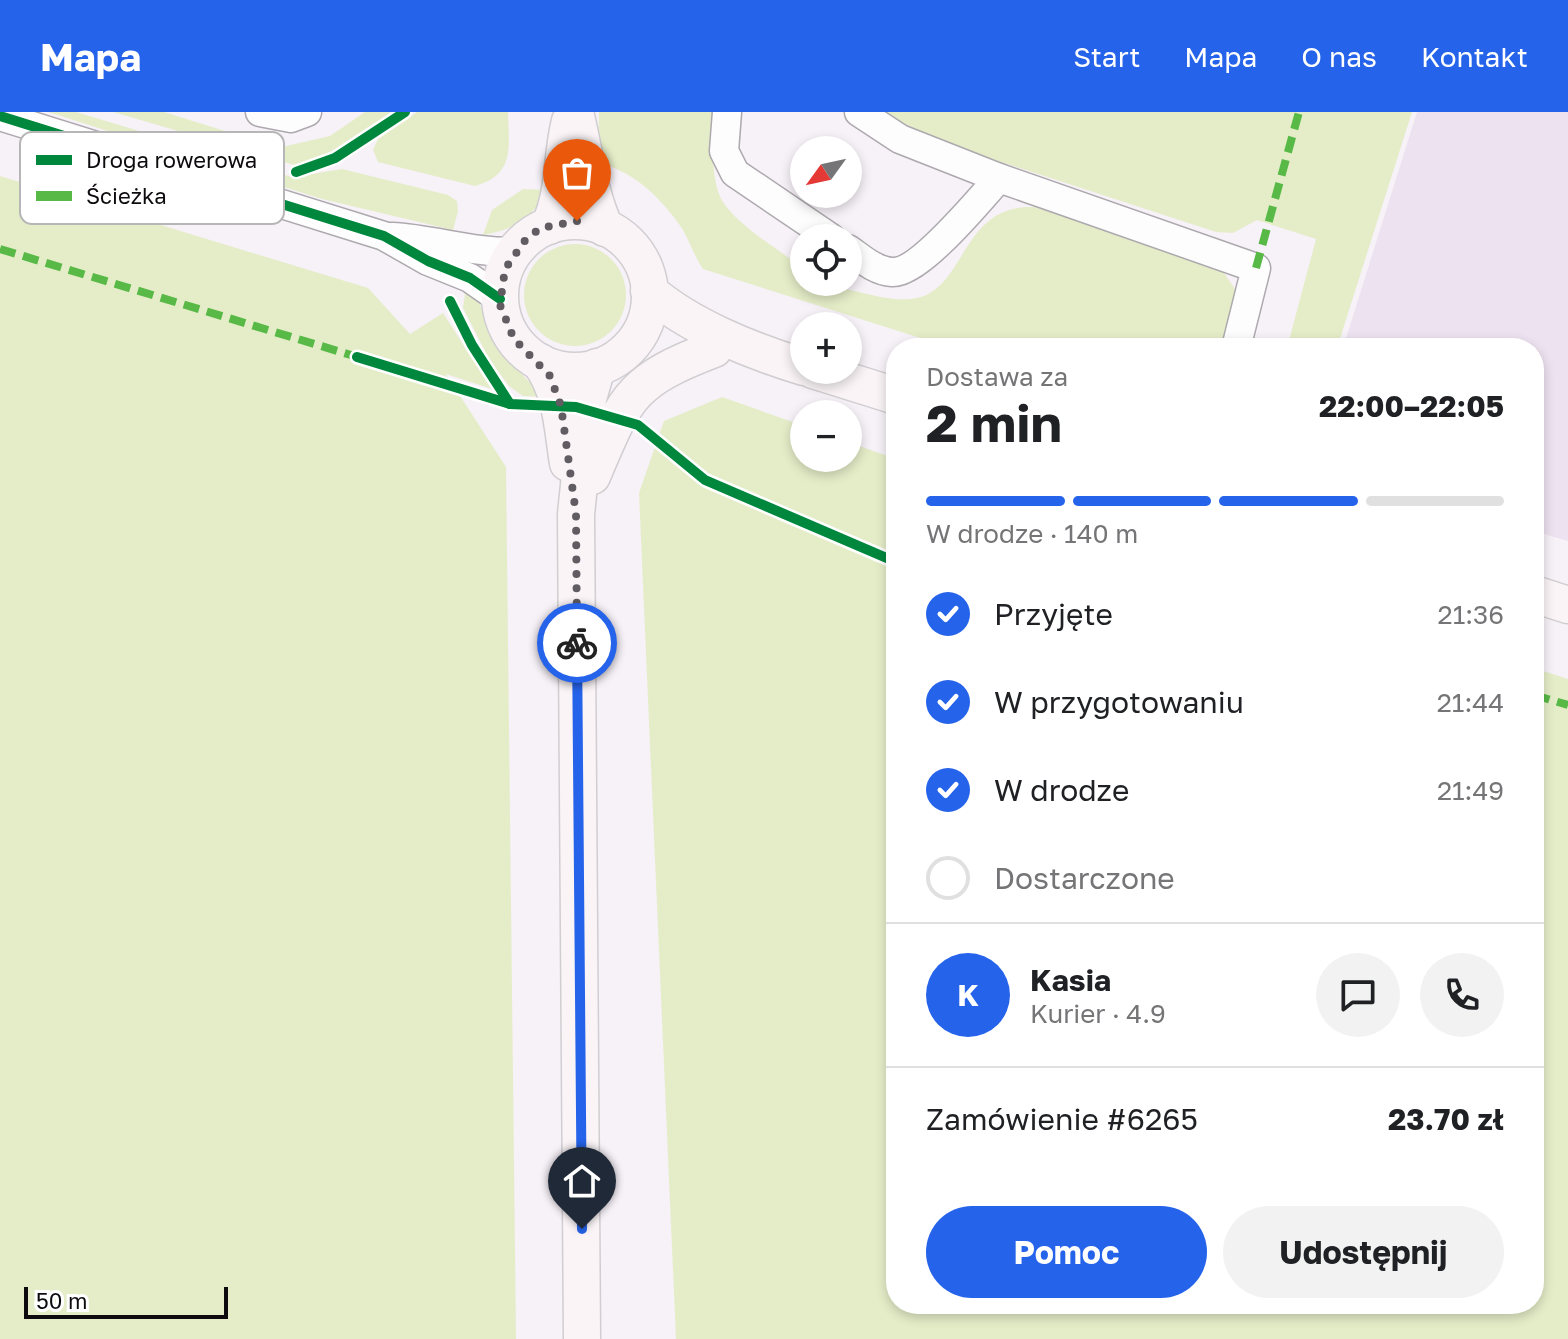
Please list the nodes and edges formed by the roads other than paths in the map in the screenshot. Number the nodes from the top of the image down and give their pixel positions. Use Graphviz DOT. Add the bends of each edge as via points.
graph roads {
  1 [pos="260,112"];
  2 [pos="307,112"];
  3 [pos="573,112"];
  4 [pos="727,112"];
  5 [pos="859,112"];
  6 [pos="0,116"];
  7 [pos="51,132"];
  8 [pos="999,178"];
  9 [pos="284,205"];
  10 [pos="810,224"];
  11 [pos="549,226"];
  12 [pos="605,228"];
  13 [pos="384,236"];
  14 [pos="514,252"];
  15 [pos="862,259"];
  16 [pos="649,291"];
  17 [pos="500,299"];
  18 [pos="1238,338"];
  19 [pos="630,345"];
  20 [pos="714,349"];
  21 [pos="760,354"];
  22 [pos="540,362"];
  23 [pos="790,363"];
  24 [pos="597,367"];
  25 [pos="858,384"];
  26 [pos="886,393"];
  27 [pos="576,514"];
  28 [pos="1544,597"];
  29 [pos="1568,605"];
  30 [pos="582,1339"];
  1 -- 2 [label="street" via="291,118"];
  3 -- 11 [label="main road" via="558,204"];
  3 -- 12 [label="main road" via="586,153 589,189"];
  4 -- 10 [label="street" via="724,151 735,173"];
  5 -- 8 [label="street" via="900,139"];
  6 -- 7 [label="street"];
  8 -- 15 [label="street" via="913,266 893,272"];
  8 -- 18 [label="street" via="1256,268"];
  9 -- 13 [label="street"];
  11 -- 12 [label="main road" via="577,221"];
  11 -- 14 [label="main road"];
  12 -- 16 [label="main road" via="639,257"];
  13 -- 14 [label="street"];
  13 -- 17 [label="street" via="470,278"];
  14 -- 17 [label="main road"];
  16 -- 19 [label="main road" via="644,325"];
  16 -- 21 [label="main road" via="678,314"];
  17 -- 22 [label="main road" via="514,339"];
  19 -- 20 [label="main road" via="671,341"];
  19 -- 24 [label="main road"];
  20 -- 21 [label="main road"];
  20 -- 27 [label="main road" via="659,371 635,390 619,412"];
  21 -- 23 [label="main road"];
  22 -- 24 [label="main road" via="574,371"];
  22 -- 27 [label="main road" via="561,406"];
  24 -- 27 [label="main road" via="588,399"];
  25 -- 26 [label="main road"];
  27 -- 30 [label="main road"];
  28 -- 29 [label="main road"];
}
